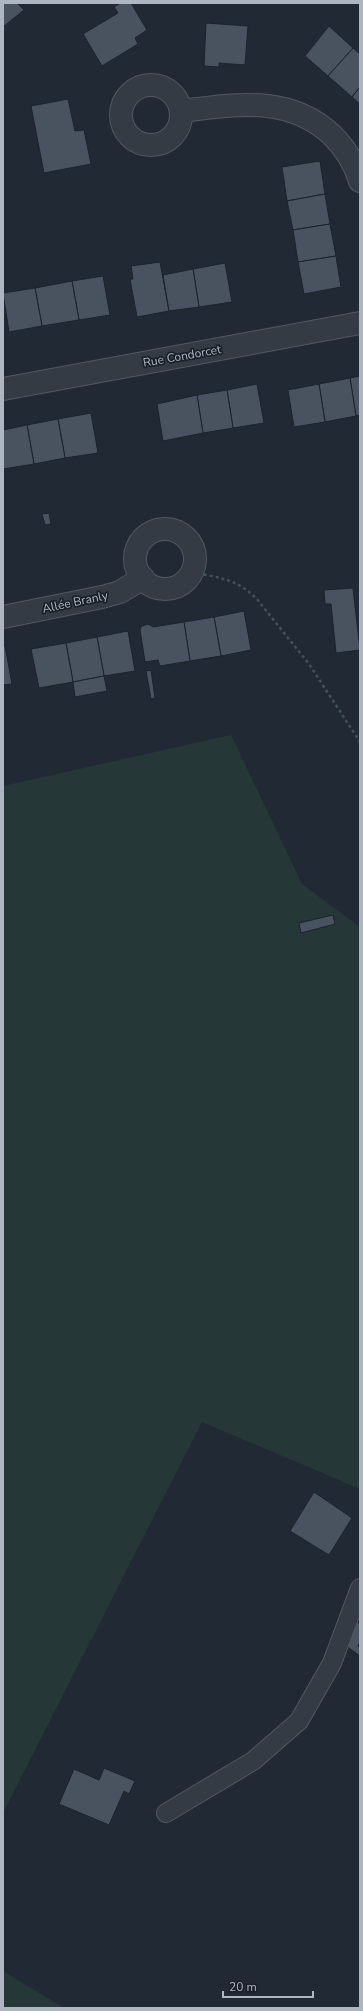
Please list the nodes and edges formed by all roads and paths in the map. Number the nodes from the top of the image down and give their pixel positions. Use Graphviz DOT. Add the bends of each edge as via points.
graph roads {
  1 [pos="181,111"];
  2 [pos="360,181"];
  3 [pos="360,323"];
  4 [pos="3,389"];
  5 [pos="192,572"];
  6 [pos="142,578"];
  7 [pos="3,617"];
  8 [pos="360,742"];
  9 [pos="360,1588"];
  10 [pos="166,1814"];
  1 -- 2 [label="street" via="261,105 278,106 294,111 321,125 334,137 345,149"];
  3 -- 4 [label="street, Rue Condorcet"];
  5 -- 6 [label="street" via="184,582 172,588 153,587"];
  5 -- 6 [label="street" via="195,557 187,539 174,531 159,530 145,537 137,550 136,565"];
  5 -- 8 [label="path" via="234,581 256,598 309,664"];
  6 -- 7 [label="street, Allée Branly" via="120,592"];
  9 -- 10 [label="lane" via="332,1663 299,1721 252,1761"];
}
